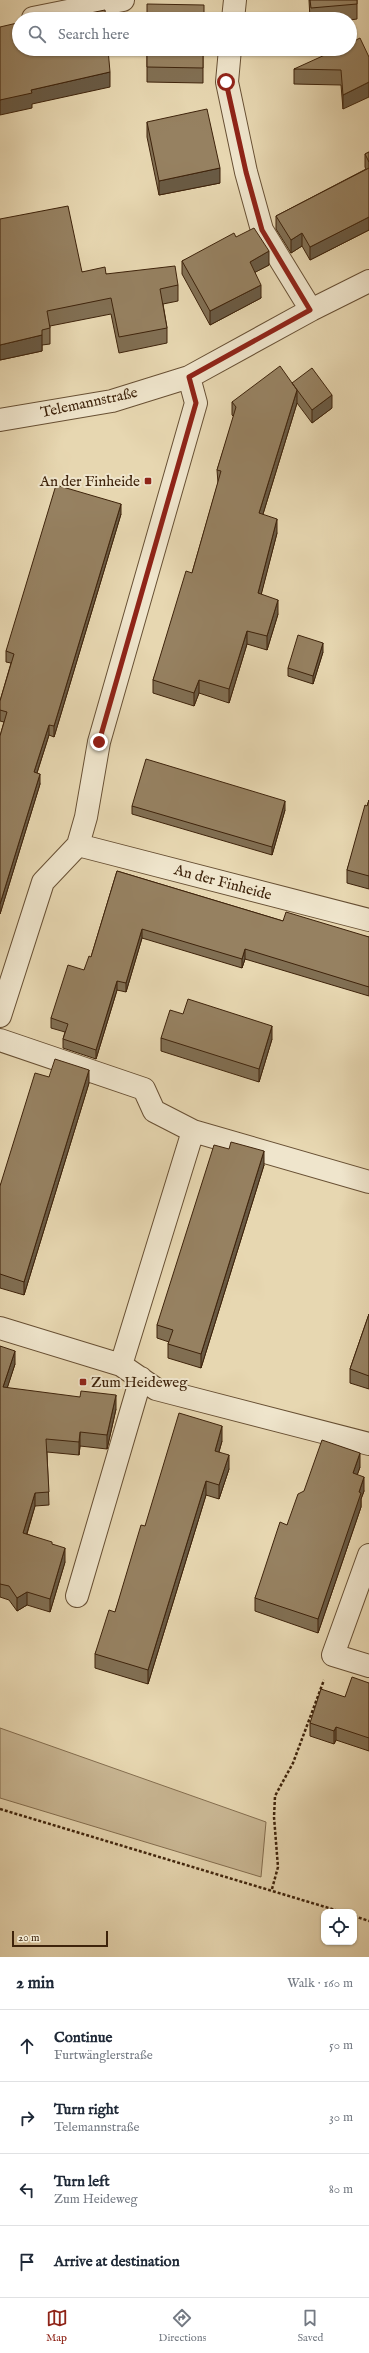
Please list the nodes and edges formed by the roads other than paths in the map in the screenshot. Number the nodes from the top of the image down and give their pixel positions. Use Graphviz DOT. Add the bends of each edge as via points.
graph roads {
  1 [pos="123,0"];
  2 [pos="235,0"];
  3 [pos="63,12"];
  4 [pos="234,12"];
  5 [pos="229,56"];
  6 [pos="369,281"];
  7 [pos="310,310"];
  8 [pos="189,377"];
  9 [pos="0,420"];
  10 [pos="78,844"];
  11 [pos="369,920"];
  12 [pos="0,1016"];
  13 [pos="0,1040"];
  14 [pos="193,1131"];
  15 [pos="369,1182"];
  16 [pos="0,1328"];
  17 [pos="121,1364"];
  18 [pos="141,1378"];
  19 [pos="369,1444"];
  20 [pos="369,1555"];
  21 [pos="77,1596"];
  22 [pos="369,1666"];
  1 -- 3 [label="street"];
  2 -- 4 [label="street"];
  5 -- 7 [label="street" via="226,82 262,230"];
  6 -- 7 [label="street, Telemannstraße"];
  7 -- 8 [label="street, Telemannstraße"];
  8 -- 9 [label="street, Telemannstraße" via="112,401"];
  8 -- 10 [label="street" via="196,403 99,742 86,817"];
  10 -- 11 [label="street, An der Finheide"];
  10 -- 12 [label="street" via="43,882"];
  13 -- 14 [label="street" via="144,1089 154,1111"];
  14 -- 15 [label="street"];
  14 -- 17 [label="street"];
  16 -- 17 [label="street"];
  17 -- 18 [label="street"];
  18 -- 19 [label="street" via="156,1389"];
  18 -- 21 [label="street"];
  20 -- 22 [label="street" via="333,1654"];
}
